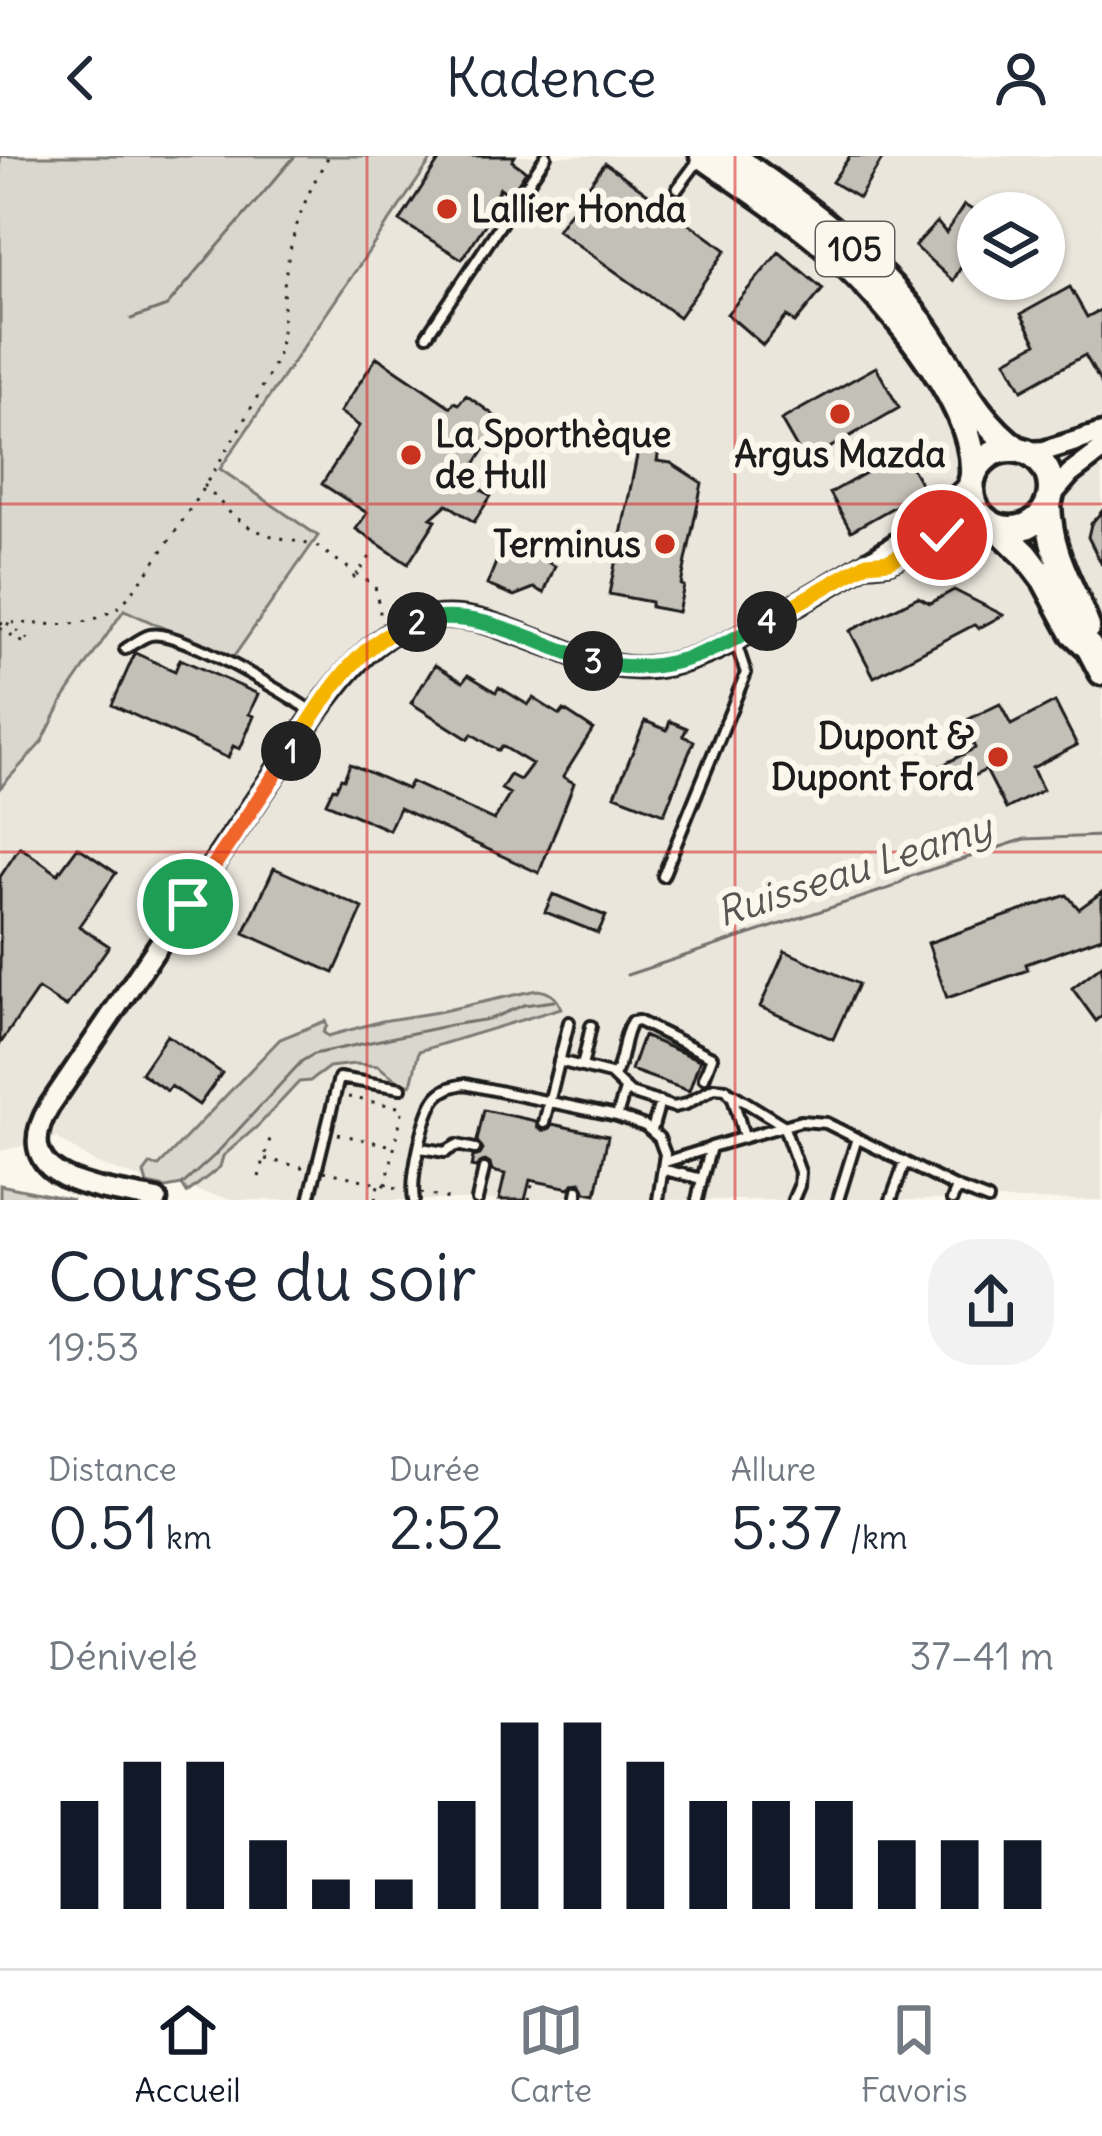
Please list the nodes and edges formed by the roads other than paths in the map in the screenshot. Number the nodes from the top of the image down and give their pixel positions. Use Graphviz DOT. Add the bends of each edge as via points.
graph roads {
  1 [pos="545,156"];
  2 [pos="702,156"];
  3 [pos="732,156"];
  4 [pos="678,188"];
  5 [pos="427,335"];
  6 [pos="1102,433"];
  7 [pos="1022,450"];
  8 [pos="1102,450"];
  9 [pos="972,478"];
  10 [pos="1050,500"];
  11 [pos="994,526"];
  12 [pos="867,563"];
  13 [pos="735,639"];
  14 [pos="1089,647"];
  15 [pos="124,649"];
  16 [pos="1102,672"];
  17 [pos="316,714"];
  18 [pos="663,876"];
  19 [pos="569,1022"];
  20 [pos="591,1026"];
  21 [pos="560,1060"];
  22 [pos="582,1066"];
  23 [pos="614,1076"];
  24 [pos="401,1088"];
  25 [pos="714,1088"];
  26 [pos="625,1090"];
  27 [pos="731,1093"];
  28 [pos="548,1101"];
  29 [pos="660,1102"];
  30 [pos="617,1116"];
  31 [pos="544,1123"];
  32 [pos="783,1125"];
  33 [pos="651,1130"];
  34 [pos="744,1137"];
  35 [pos="857,1138"];
  36 [pos="711,1147"];
  37 [pos="421,1148"];
  38 [pos="475,1150"];
  39 [pos="905,1162"];
  40 [pos="665,1166"];
  41 [pos="484,1169"];
  42 [pos="702,1179"];
  43 [pos="957,1188"];
  44 [pos="417,1196"];
  45 [pos="157,1200"];
  46 [pos="309,1200"];
  47 [pos="477,1200"];
  48 [pos="658,1200"];
  49 [pos="697,1200"];
  50 [pos="794,1200"];
  51 [pos="838,1200"];
  52 [pos="891,1200"];
  53 [pos="952,1200"];
  54 [pos="988,1200"];
  1 -- 5 [label="lane"];
  2 -- 4 [label="lane"];
  2 -- 9 [label="main road, 105" via="820,241 880,301 954,404 973,448"];
  3 -- 7 [label="main road, 105" via="873,267 990,428"];
  6 -- 7 [label="street"];
  7 -- 9 [label="main road" via="991,453"];
  7 -- 10 [label="main road, 105" via="1044,465"];
  8 -- 10 [label="street"];
  9 -- 11 [label="main road, 105" via="976,511"];
  9 -- 12 [label="street"];
  10 -- 11 [label="main road" via="1022,528"];
  10 -- 14 [label="main road, 105" via="1055,554"];
  11 -- 12 [label="street" via="954,529 889,561"];
  11 -- 14 [label="main road, 105" via="1030,559"];
  12 -- 13 [label="street"];
  13 -- 17 [label="street" via="693,659 631,668 487,623 426,620 370,647"];
  13 -- 18 [label="lane" via="746,674"];
  14 -- 16 [label="main road, 105"];
  15 -- 17 [label="lane" via="152,634 167,636"];
  17 -- 45 [label="street" via="39,1127 41,1156 60,1176"];
  19 -- 21 [label="lane"];
  20 -- 22 [label="lane"];
  21 -- 22 [label="lane"];
  21 -- 28 [label="lane"];
  22 -- 23 [label="lane"];
  23 -- 25 [label="lane" via="627,1029 638,1021 712,1058 700,1076"];
  23 -- 26 [label="lane"];
  24 -- 46 [label="lane" via="339,1078"];
  25 -- 27 [label="lane"];
  25 -- 29 [label="lane" via="685,1105"];
  26 -- 29 [label="lane"];
  26 -- 30 [label="lane"];
  27 -- 32 [label="lane"];
  27 -- 34 [label="lane"];
  28 -- 30 [label="lane"];
  28 -- 31 [label="lane"];
  28 -- 37 [label="lane" via="455,1086 432,1105"];
  29 -- 33 [label="lane"];
  30 -- 33 [label="lane"];
  32 -- 34 [label="lane"];
  32 -- 35 [label="lane" via="814,1120"];
  32 -- 50 [label="lane" via="800,1172"];
  33 -- 40 [label="lane"];
  34 -- 36 [label="lane"];
  35 -- 39 [label="lane"];
  35 -- 51 [label="lane"];
  36 -- 40 [label="lane"];
  36 -- 42 [label="lane"];
  37 -- 38 [label="lane"];
  37 -- 44 [label="lane"];
  39 -- 43 [label="lane"];
  39 -- 52 [label="lane"];
  40 -- 42 [label="lane"];
  40 -- 48 [label="lane"];
  41 -- 47 [label="lane"];
  42 -- 49 [label="lane"];
  43 -- 53 [label="lane"];
  43 -- 54 [label="lane"];
}
